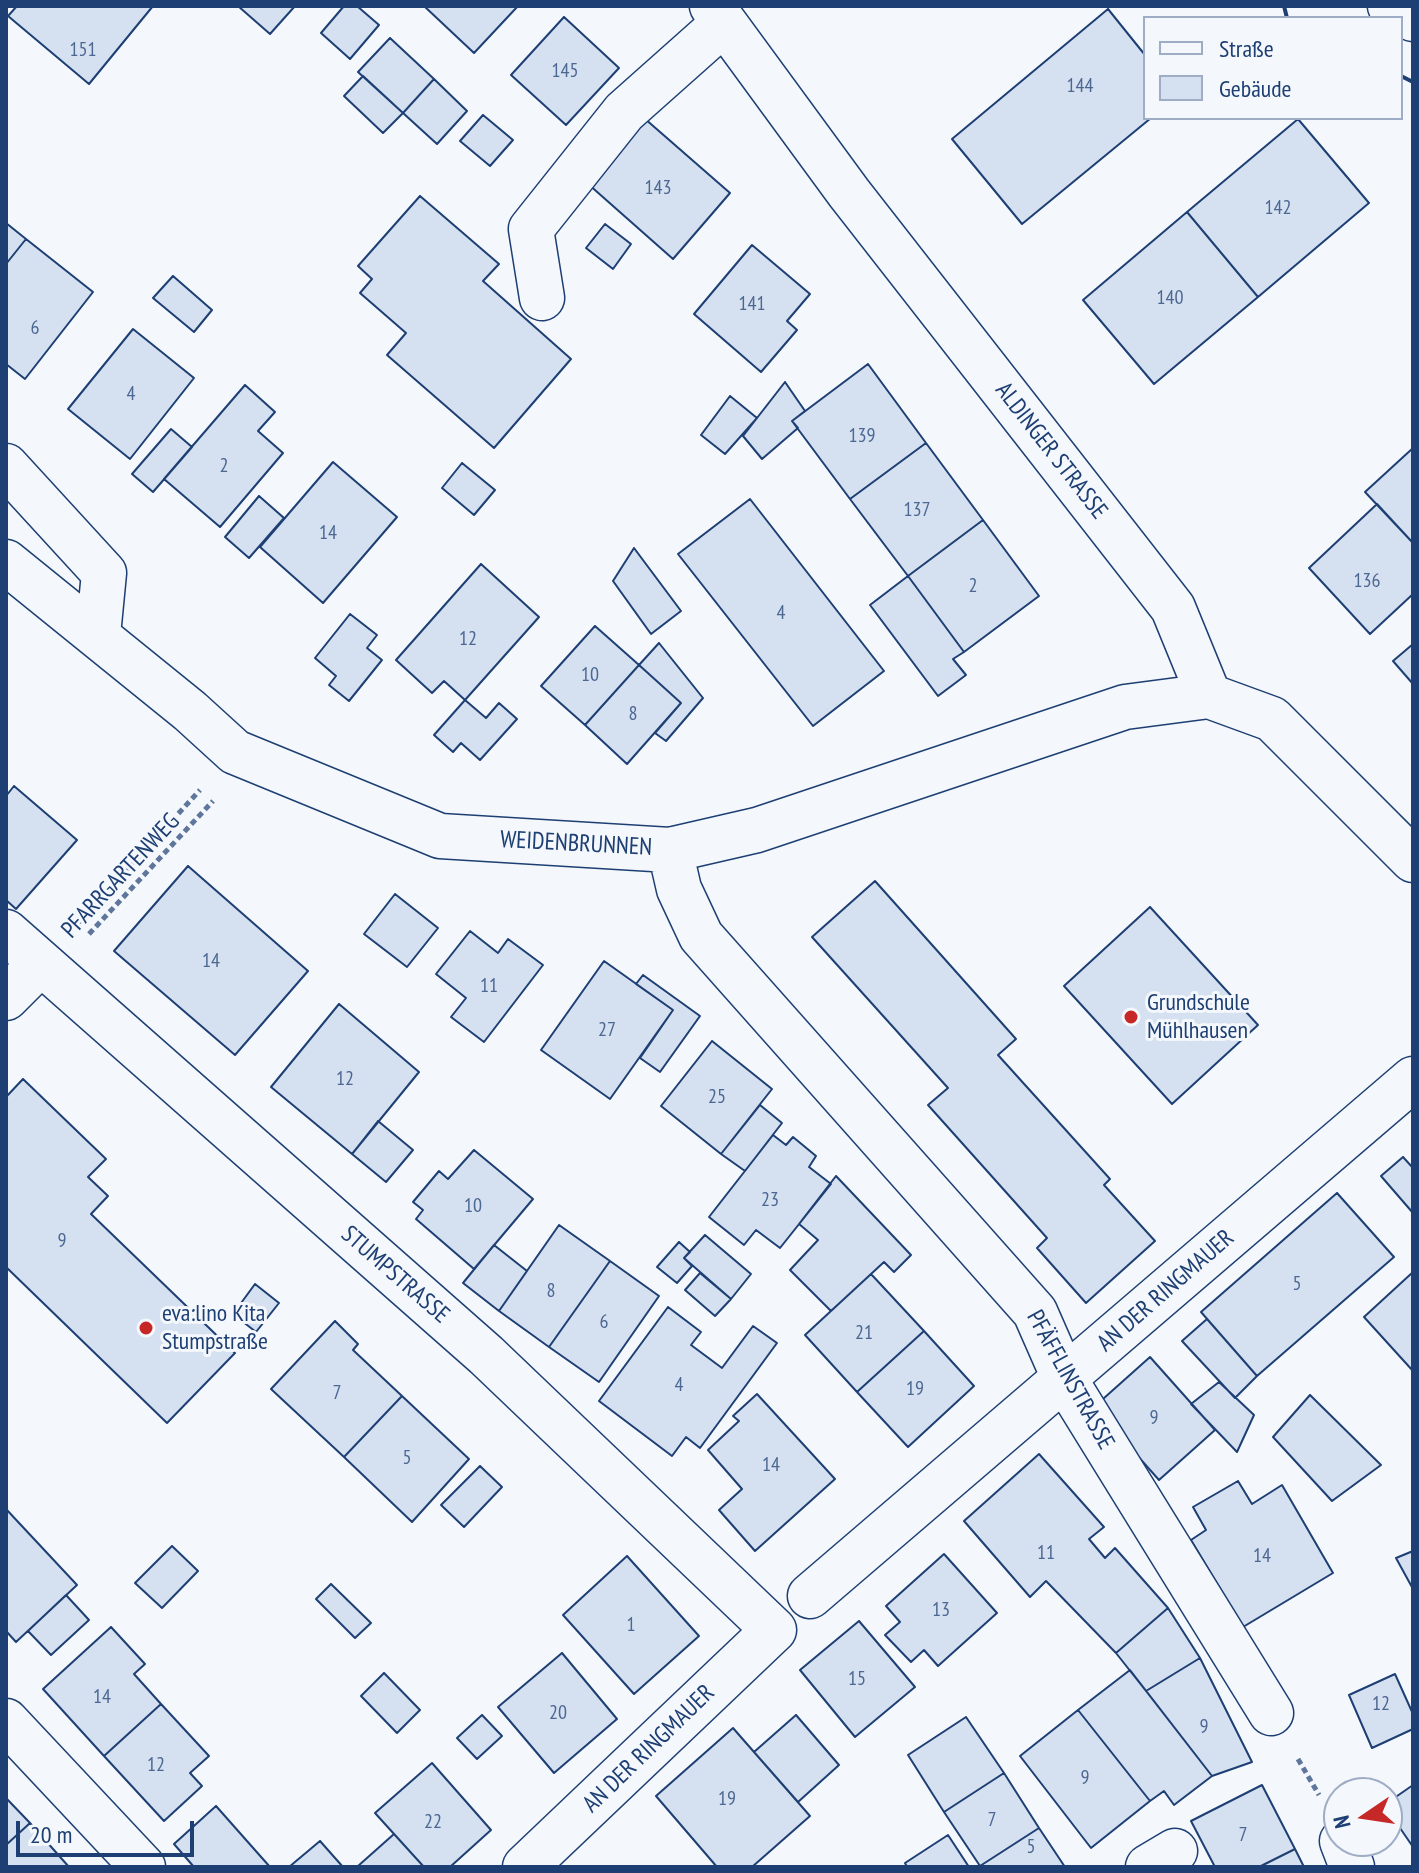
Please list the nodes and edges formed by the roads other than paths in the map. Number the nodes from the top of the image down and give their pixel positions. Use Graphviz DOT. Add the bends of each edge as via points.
graph roads {
  1 [pos="1390,6"];
  2 [pos="718,14"];
  3 [pos="1413,19"];
  4 [pos="542,298"];
  5 [pos="6,466"];
  6 [pos="6,562"];
  7 [pos="98,635"];
  8 [pos="1209,696"];
  9 [pos="670,850"];
  10 [pos="1413,860"];
  11 [pos="6,932"];
  12 [pos="47,968"];
  13 [pos="6,998"];
  14 [pos="1413,1079"];
  15 [pos="1064,1378"];
  16 [pos="810,1596"];
  17 [pos="774,1630"];
  18 [pos="1271,1713"];
  19 [pos="6,1721"];
  20 [pos="143,1867"];
  21 [pos="525,1867"];
  1 -- 3 [label="street"];
  2 -- 4 [label="street" via="624,112 531,229"];
  2 -- 8 [label="street, ALDINGER STRASSE" via="849,193 1173,608"];
  5 -- 7 [label="street" via="104,573"];
  6 -- 7 [label="street, WEIDENBRUNNEN"];
  7 -- 9 [label="street, WEIDENBRUNNEN" via="243,755 440,836"];
  8 -- 9 [label="street, WEIDENBRUNNEN" via="1125,707 757,830"];
  8 -- 10 [label="street" via="1272,719"];
  9 -- 15 [label="street, PFÄFFLINSTRASSE" via="679,889 701,936 1035,1312"];
  11 -- 12 [label="street, STUMPSTRASSE"];
  12 -- 13 [label="street"];
  12 -- 17 [label="street, STUMPSTRASSE" via="486,1355"];
  14 -- 15 [label="street, AN DER RINGMAUER"];
  15 -- 16 [label="street, AN DER RINGMAUER"];
  15 -- 18 [label="street, PFÄFFLINSTRASSE"];
  17 -- 21 [label="street, AN DER RINGMAUER"];
  19 -- 20 [label="street"];
}
